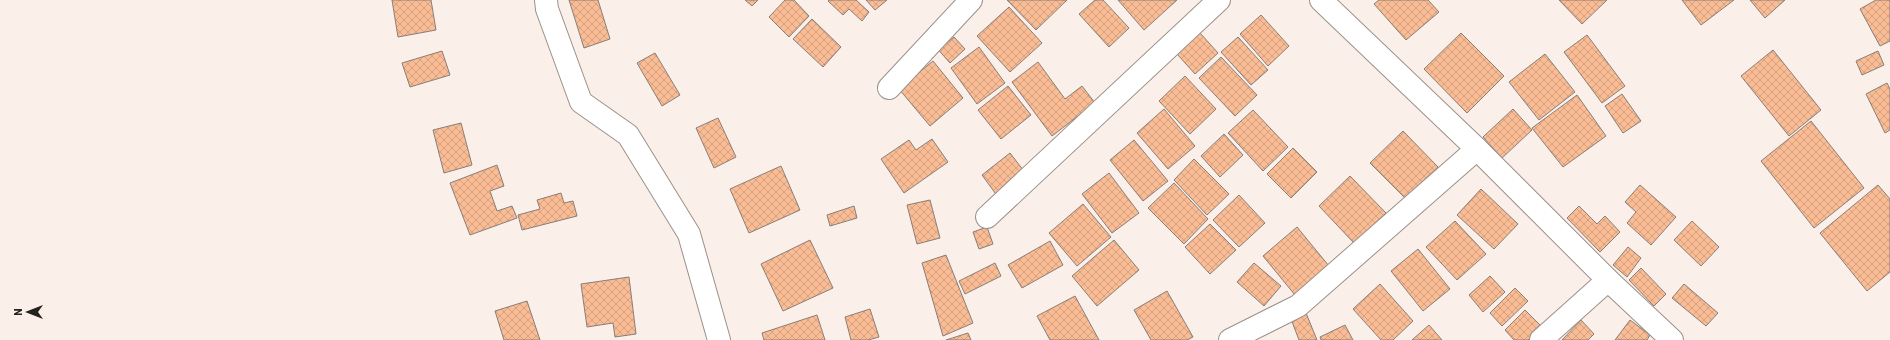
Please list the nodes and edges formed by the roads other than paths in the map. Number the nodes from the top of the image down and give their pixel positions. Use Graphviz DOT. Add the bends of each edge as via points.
graph roads {
  1 [pos="546,0"];
  2 [pos="971,0"];
  3 [pos="1220,0"];
  4 [pos="1321,0"];
  5 [pos="889,88"];
  6 [pos="1477,149"];
  7 [pos="987,217"];
  8 [pos="1608,280"];
  9 [pos="719,340"];
  10 [pos="1230,340"];
  11 [pos="1541,340"];
  12 [pos="1672,340"];
  1 -- 9 [label="street" via="581,102 628,135 689,234"];
  2 -- 5 [label="street"];
  3 -- 7 [label="street"];
  4 -- 6 [label="street"];
  6 -- 8 [label="street"];
  6 -- 10 [label="street" via="1298,306"];
  8 -- 11 [label="street"];
  8 -- 12 [label="street"];
}
